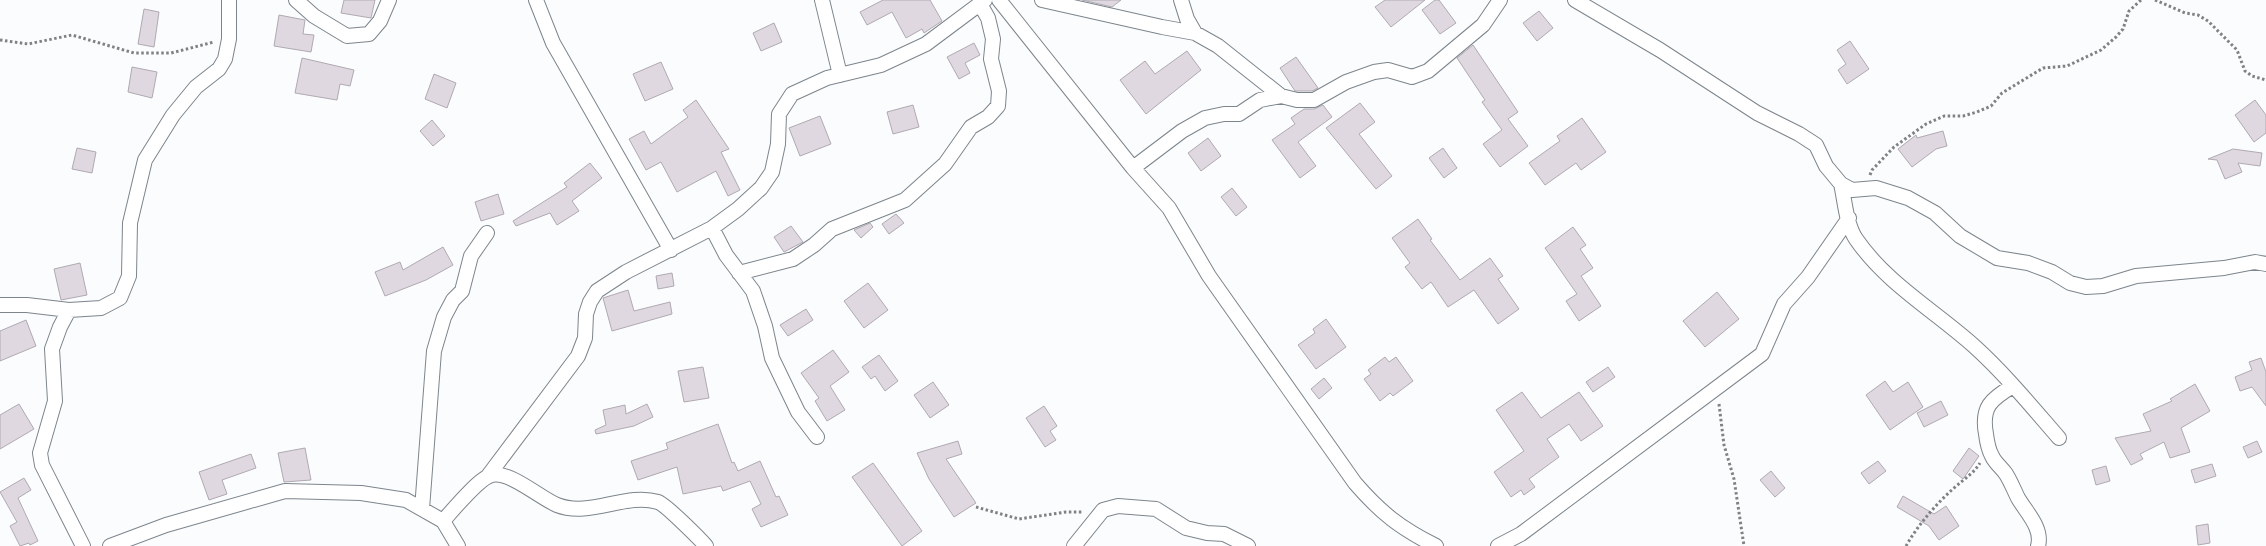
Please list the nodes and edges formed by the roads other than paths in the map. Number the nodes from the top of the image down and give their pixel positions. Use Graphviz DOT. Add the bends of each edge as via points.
graph roads {
  1 [pos="228,0"];
  2 [pos="296,0"];
  3 [pos="389,0"];
  4 [pos="536,0"];
  5 [pos="822,0"];
  6 [pos="999,0"];
  7 [pos="1042,0"];
  8 [pos="1181,0"];
  9 [pos="1500,0"];
  10 [pos="1575,0"];
  11 [pos="982,2"];
  12 [pos="1491,7"];
  13 [pos="1195,33"];
  14 [pos="840,75"];
  15 [pos="1281,96"];
  16 [pos="1133,168"];
  17 [pos="1841,184"];
  18 [pos="1848,218"];
  19 [pos="712,228"];
  20 [pos="486,233"];
  21 [pos="672,250"];
  22 [pos="2266,264"];
  23 [pos="739,273"];
  24 [pos="0,305"];
  25 [pos="69,310"];
  26 [pos="2013,386"];
  27 [pos="818,438"];
  28 [pos="2059,438"];
  29 [pos="488,476"];
  30 [pos="422,509"];
  31 [pos="443,521"];
  32 [pos="83,546"];
  33 [pos="110,546"];
  34 [pos="458,546"];
  35 [pos="706,546"];
  36 [pos="1074,546"];
  37 [pos="1248,546"];
  38 [pos="1436,546"];
  39 [pos="1498,546"];
  40 [pos="2038,546"];
  1 -- 25 [label="street" via="229,39 225,59 173,115 145,160 130,223 129,276 120,298 101,308"];
  2 -- 3 [label="street" via="314,16 347,36 369,34 380,21"];
  4 -- 21 [label="street" via="554,42"];
  5 -- 14 [label="street"];
  6 -- 16 [label="street"];
  7 -- 13 [label="street"];
  8 -- 13 [label="street"];
  9 -- 12 [label="street"];
  10 -- 17 [label="street" via="1757,113 1816,145 1826,166"];
  11 -- 14 [label="street" via="926,44 881,65"];
  11 -- 23 [label="street" via="994,39 991,59 999,91 998,106 971,128 945,164 906,200 832,229 793,259"];
  12 -- 15 [label="street" via="1483,25 1428,71 1412,77 1388,70 1374,72 1346,82 1314,100"];
  13 -- 15 [label="street" via="1218,46"];
  14 -- 19 [label="street" via="792,94 779,114 778,144 772,172 761,188"];
  15 -- 16 [label="street" via="1260,100 1239,114 1204,118"];
  16 -- 38 [label="street" via="1169,208 1209,276 1354,483 1378,509 1406,531"];
  17 -- 18 [label="street"];
  17 -- 22 [label="street" via="1852,190 1876,188 1908,198 1935,213 1960,236 1997,258 2028,263 2086,287 2103,286 2136,276 2255,262"];
  18 -- 26 [label="street" via="1855,238 1881,266 1940,320 1973,345"];
  18 -- 39 [label="street" via="1808,277 1784,304 1762,354 1521,534"];
  19 -- 21 [label="street"];
  19 -- 23 [label="street"];
  20 -- 30 [label="street" via="471,256 462,290 444,317 434,351"];
  21 -- 29 [label="street" via="626,272 597,291 586,314 585,338 578,356"];
  23 -- 27 [label="street" via="752,291 772,358 798,412"];
  24 -- 25 [label="street"];
  25 -- 32 [label="street" via="52,349 55,401 40,453 42,465"];
  26 -- 28 [label="street"];
  26 -- 40 [label="street" via="1999,394 1983,418 1992,458 2005,472 2029,512 2036,527"];
  29 -- 31 [label="street"];
  29 -- 35 [label="street" via="505,476 557,505 573,509 639,500 660,502"];
  30 -- 31 [label="street"];
  30 -- 33 [label="street" via="406,500 361,493 285,492 185,519"];
  31 -- 34 [label="street"];
  36 -- 37 [label="street" via="1103,510 1118,506 1156,510 1186,528 1224,534"];
}
